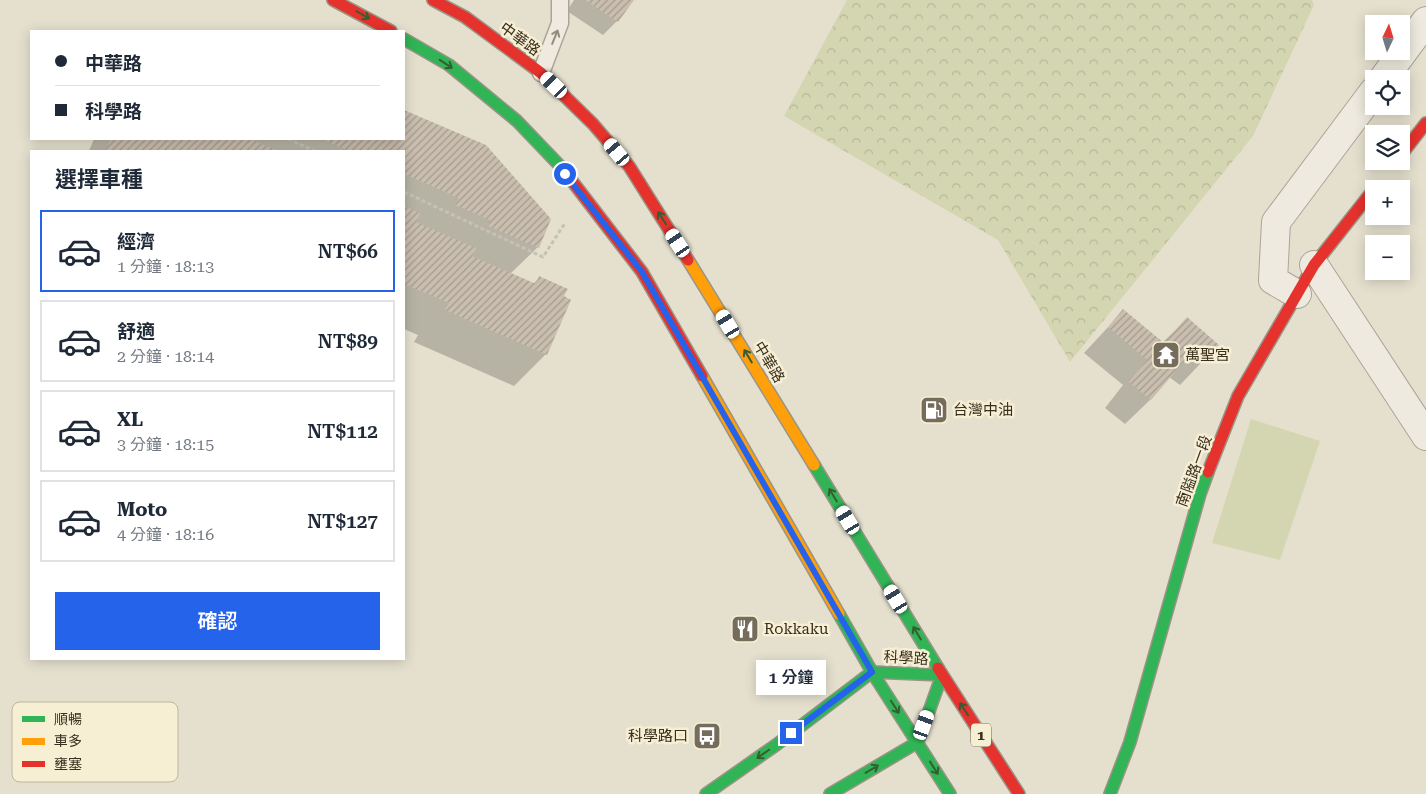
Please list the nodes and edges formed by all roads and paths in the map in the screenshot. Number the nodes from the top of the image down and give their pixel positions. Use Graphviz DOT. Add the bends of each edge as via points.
graph roads {
  1 [pos="333,0"];
  2 [pos="433,0"];
  3 [pos="560,0"];
  4 [pos="1426,21"];
  5 [pos="389,30"];
  6 [pos="405,40"];
  7 [pos="1390,70"];
  8 [pos="541,73"];
  9 [pos="1365,103"];
  10 [pos="1426,123"];
  11 [pos="290,140"];
  12 [pos="1410,143"];
  13 [pos="313,150"];
  14 [pos="405,192"];
  15 [pos="582,196"];
  16 [pos="1365,201"];
  17 [pos="1314,265"];
  18 [pos="1297,294"];
  19 [pos="1426,436"];
  20 [pos="872,672"];
  21 [pos="942,675"];
  22 [pos="918,742"];
  23 [pos="706,794"];
  24 [pos="830,794"];
  25 [pos="950,794"];
  26 [pos="1019,794"];
  27 [pos="1110,794"];
  1 -- 5 [label="main road, one-way"];
  2 -- 8 [label="main road, 中華路 / 1" via="465,17"];
  8 -- 3 [label="lane, one-way" via="560,23"];
  4 -- 7 [label="street"];
  6 -- 15 [label="main road, one-way" via="449,65 517,121 557,162"];
  21 -- 8 [label="main road, 中華路 / 1, one-way" via="629,166 593,124"];
  9 -- 18 [label="street" via="1276,222 1272,280"];
  10 -- 12 [label="main road"];
  11 -- 13 [label="path"];
  14 -- 15 [label="path" via="543,257"];
  15 -- 20 [label="main road" via="642,272"];
  16 -- 17 [label="main road, 南隘路一段"];
  17 -- 18 [label="main road, 南隘路一段"];
  17 -- 19 [label="street"];
  18 -- 27 [label="main road, 南隘路一段" via="1238,396 1200,494 1130,742"];
  20 -- 21 [label="main road, 科學路"];
  20 -- 22 [label="main road, one-way"];
  20 -- 23 [label="main road, 科學路, one-way"];
  21 -- 22 [label="main road, 科學路"];
  26 -- 21 [label="main road, 中華路 / 1, one-way"];
  24 -- 22 [label="main road, one-way"];
  22 -- 25 [label="main road, one-way"];
}
